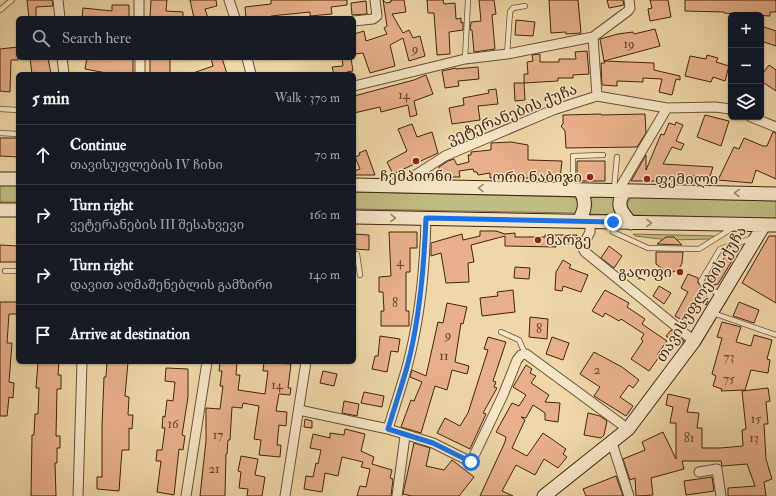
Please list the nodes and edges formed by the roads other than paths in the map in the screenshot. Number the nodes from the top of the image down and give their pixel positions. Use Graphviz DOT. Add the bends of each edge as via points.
graph roads {
  1 [pos="12,0"];
  2 [pos="58,0"];
  3 [pos="139,0"];
  4 [pos="229,0"];
  5 [pos="375,0"];
  6 [pos="468,0"];
  7 [pos="629,0"];
  8 [pos="525,6"];
  9 [pos="0,10"];
  10 [pos="60,16"];
  11 [pos="139,16"];
  12 [pos="234,16"];
  13 [pos="356,21"];
  14 [pos="593,37"];
  15 [pos="507,54"];
  16 [pos="465,59"];
  17 [pos="62,60"];
  18 [pos="140,60"];
  19 [pos="248,60"];
  20 [pos="64,72"];
  21 [pos="140,72"];
  22 [pos="250,72"];
  23 [pos="356,86"];
  24 [pos="597,96"];
  25 [pos="667,108"];
  26 [pos="0,109"];
  27 [pos="728,109"];
  28 [pos="16,110"];
  29 [pos="758,120"];
  30 [pos="776,127"];
  31 [pos="0,134"];
  32 [pos="16,134"];
  33 [pos="603,155"];
  34 [pos="617,157"];
  35 [pos="0,179"];
  36 [pos="16,179"];
  37 [pos="356,185"];
  38 [pos="414,186"];
  39 [pos="576,190"];
  40 [pos="619,191"];
  41 [pos="776,194"];
  42 [pos="0,210"];
  43 [pos="16,210"];
  44 [pos="356,217"];
  45 [pos="426,218"];
  46 [pos="584,221"];
  47 [pos="613,222"];
  48 [pos="631,222"];
  49 [pos="738,224"];
  50 [pos="770,225"];
  51 [pos="755,237"];
  52 [pos="356,254"];
  53 [pos="5,271"];
  54 [pos="16,271"];
  55 [pos="360,275"];
  56 [pos="721,295"];
  57 [pos="711,313"];
  58 [pos="501,332"];
  59 [pos="776,335"];
  60 [pos="694,341"];
  61 [pos="526,354"];
  62 [pos="82,364"];
  63 [pos="207,364"];
  64 [pos="306,364"];
  65 [pos="299,410"];
  66 [pos="388,429"];
  67 [pos="628,429"];
  68 [pos="405,436"];
  69 [pos="612,443"];
  70 [pos="699,472"];
  71 [pos="78,496"];
  72 [pos="186,496"];
  73 [pos="285,496"];
  74 [pos="397,496"];
  75 [pos="544,496"];
  76 [pos="629,496"];
  77 [pos="721,496"];
  1 -- 9 [label="lane"];
  2 -- 10 [label="street"];
  3 -- 11 [label="street"];
  4 -- 12 [label="street"];
  5 -- 13 [label="street" via="377,16 373,19"];
  6 -- 16 [label="lane"];
  7 -- 14 [label="street" via="628,11"];
  8 -- 15 [label="lane" via="513,8 510,12"];
  14 -- 15 [label="street"];
  14 -- 24 [label="street"];
  15 -- 16 [label="street"];
  16 -- 23 [label="street"];
  17 -- 20 [label="street"];
  18 -- 21 [label="street"];
  19 -- 22 [label="street"];
  24 -- 25 [label="street, ვეტერანების ქუჩა"];
  24 -- 38 [label="street, ვეტერანების ქუჩა" via="553,110 445,156 414,176"];
  25 -- 27 [label="street, ვეტერანების ქუჩა"];
  25 -- 40 [label="street"];
  26 -- 28 [label="lane"];
  29 -- 30 [label="street"];
  31 -- 32 [label="lane"];
  33 -- 39 [label="lane" via="573,156"];
  34 -- 40 [label="lane"];
  35 -- 36 [label="main road"];
  37 -- 38 [label="main road"];
  39 -- 38 [label="main road, one-way"];
  39 -- 40 [label="main road"];
  39 -- 46 [label="main road" via="584,197"];
  41 -- 40 [label="main road, one-way"];
  40 -- 48 [label="main road" via="622,196 619,206"];
  42 -- 43 [label="main road"];
  44 -- 45 [label="main road, one-way"];
  45 -- 46 [label="main road"];
  45 -- 66 [label="street" via="424,261 416,324 407,367"];
  46 -- 47 [label="main road"];
  46 -- 60 [label="street" via="590,232 582,247 585,252"];
  47 -- 48 [label="main road"];
  47 -- 49 [label="lane" via="613,232 648,248 699,249"];
  48 -- 49 [label="main road, one-way"];
  49 -- 50 [label="main road"];
  50 -- 51 [label="main road, თავისუფლების ქუჩა"];
  51 -- 56 [label="main road, თავისუფლების ქუჩა"];
  51 -- 56 [label="lane" via="720,249 701,281 703,285"];
  52 -- 55 [label="lane"];
  53 -- 54 [label="lane"];
  56 -- 57 [label="main road, თავისუფლების ქუჩა"];
  57 -- 59 [label="lane"];
  57 -- 60 [label="main road, თავისუფლების ქუჩა"];
  58 -- 61 [label="lane" via="519,340"];
  60 -- 67 [label="main road, თავისუფლების ქუჩა"];
  61 -- 67 [label="street"];
  61 -- 68 [label="street" via="517,360 471,462 433,443"];
  62 -- 71 [label="street"];
  63 -- 72 [label="street"];
  64 -- 65 [label="street"];
  65 -- 66 [label="street"];
  65 -- 73 [label="street"];
  66 -- 68 [label="street"];
  67 -- 69 [label="main road, თავისუფლების ქუჩა"];
  68 -- 74 [label="street"];
  69 -- 75 [label="main road, თავისუფლების ქუჩა"];
  69 -- 76 [label="street"];
  70 -- 77 [label="street" via="717,469"];
}
